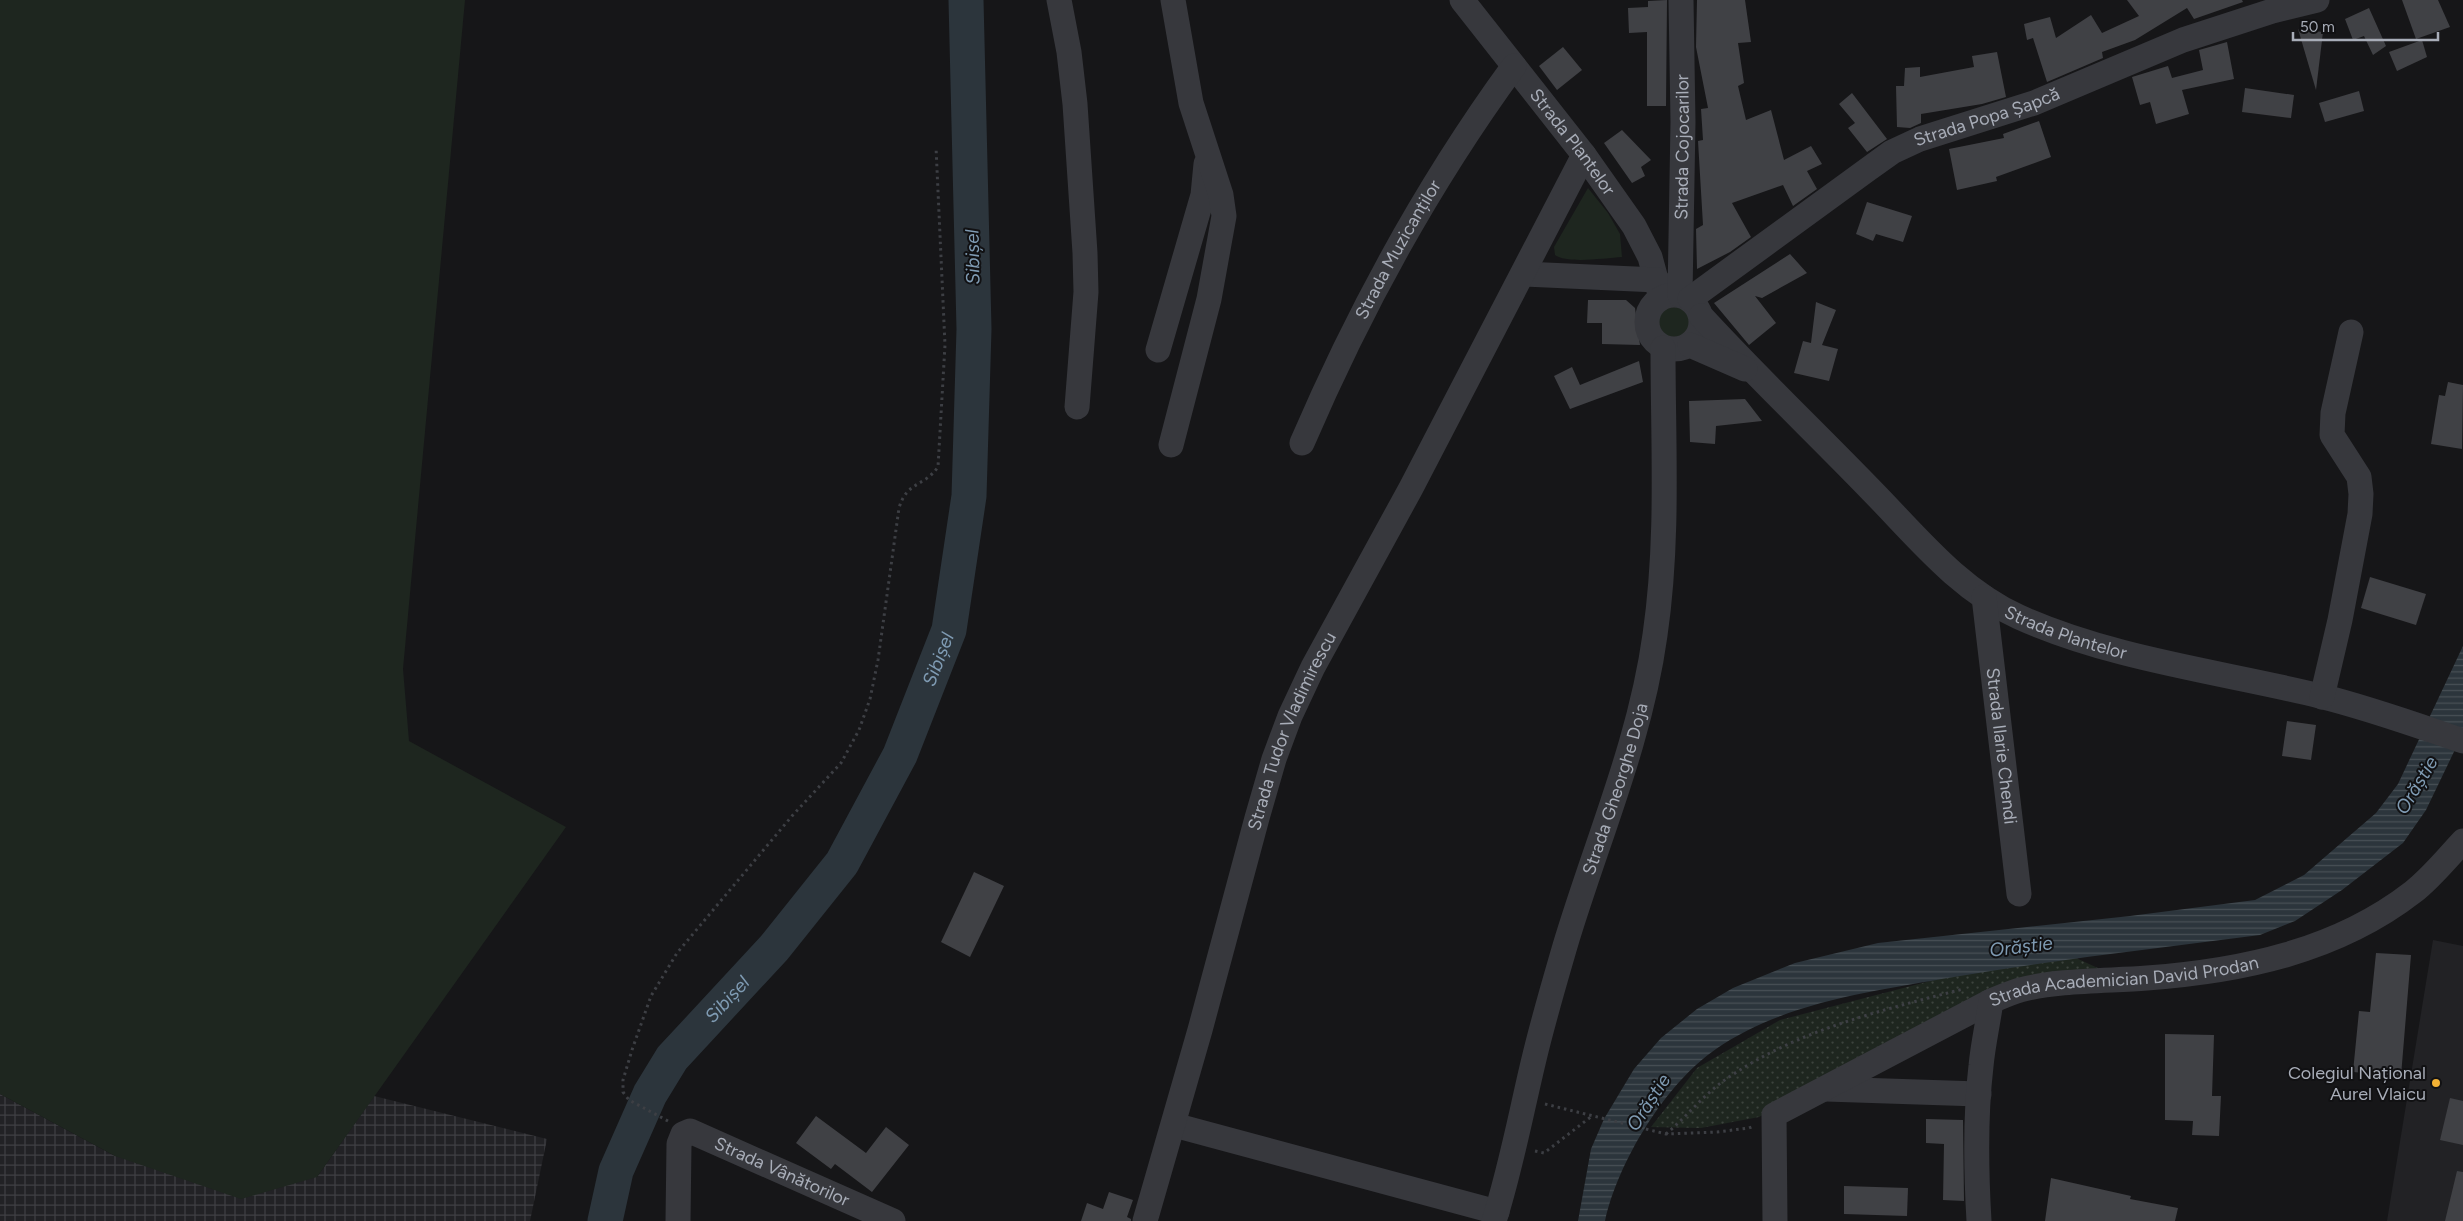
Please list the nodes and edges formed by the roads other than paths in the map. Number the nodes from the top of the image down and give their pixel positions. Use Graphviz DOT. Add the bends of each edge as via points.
graph roads {
  1 [pos="1060,0"];
  2 [pos="1172,0"];
  3 [pos="1462,0"];
  4 [pos="1681,0"];
  5 [pos="2317,0"];
  6 [pos="1514,66"];
  7 [pos="1206,150"];
  8 [pos="1584,155"];
  9 [pos="1681,221"];
  10 [pos="1644,243"];
  11 [pos="1523,274"];
  12 [pos="1678,298"];
  13 [pos="2351,332"];
  14 [pos="1690,345"];
  15 [pos="1663,348"];
  16 [pos="1158,350"];
  17 [pos="1752,372"];
  18 [pos="1077,408"];
  19 [pos="1302,443"];
  20 [pos="1171,445"];
  21 [pos="1984,597"];
  22 [pos="2322,697"];
  23 [pos="2463,741"];
  24 [pos="2463,840"];
  25 [pos="2019,894"];
  26 [pos="1982,994"];
  27 [pos="1824,1089"];
  28 [pos="1979,1094"];
  29 [pos="1174,1125"];
  30 [pos="1496,1216"];
  31 [pos="678,1221"];
  32 [pos="894,1221"];
  33 [pos="1145,1221"];
  34 [pos="1775,1221"];
  35 [pos="1979,1221"];
  1 -- 18 [label="street" via="1072,78 1085,253 1086,292"];
  2 -- 7 [label="street" via="1191,103"];
  3 -- 6 [label="street, Strada Plantelor"];
  4 -- 9 [label="street, Strada Cojocarilor"];
  5 -- 12 [label="street, Strada Popa Șapcă" via="2183,40 2034,103 1920,139 1892,152"];
  6 -- 8 [label="street, Strada Plantelor"];
  6 -- 19 [label="street, Strada Muzicanților" via="1470,126 1382,273 1337,362"];
  7 -- 16 [label="street" via="1203,195"];
  7 -- 20 [label="street" via="1221,195 1222,235 1201,334"];
  8 -- 10 [label="street, Strada Plantelor"];
  8 -- 11 [label="street, Strada Tudor Vladimirescu"];
  9 -- 10 [label="street"];
  9 -- 12 [label="street, Strada Cojocarilor"];
  10 -- 12 [label="street, Strada Plantelor"];
  11 -- 12 [label="street"];
  11 -- 29 [label="street, Strada Tudor Vladimirescu" via="1313,667 1290,716 1257,818"];
  12 -- 14 [label="street" via="1700,332"];
  12 -- 15 [label="street" via="1649,310 1650,336"];
  12 -- 17 [label="street, Strada Plantelor"];
  13 -- 22 [label="street" via="2332,435 2358,478 2360,514"];
  14 -- 15 [label="street" via="1672,350"];
  14 -- 17 [label="street, Strada Plantelor"];
  15 -- 30 [label="street, Strada Gheorghe Doja" via="1665,545 1646,685 1622,779 1561,961"];
  17 -- 21 [label="street, Strada Plantelor" via="1923,545"];
  21 -- 22 [label="street, Strada Plantelor" via="2018,617 2109,648"];
  21 -- 25 [label="street, Strada Ilarie Chendi"];
  22 -- 23 [label="street, Strada Plantelor"];
  24 -- 26 [label="street, Strada Academician David Prodan" via="2437,870 2382,914 2349,933 2306,950 2261,962 2210,970"];
  26 -- 27 [label="street, Strada Academician David Prodan"];
  26 -- 28 [label="street"];
  27 -- 28 [label="street"];
  27 -- 34 [label="street, Strada Academician David Prodan" via="1774,1115"];
  28 -- 35 [label="street"];
  29 -- 30 [label="street"];
  29 -- 33 [label="street, Strada Tudor Vladimirescu"];
  31 -- 32 [label="street, Strada Vânătorilor" via="679,1144 683,1134 690,1131"];
}
